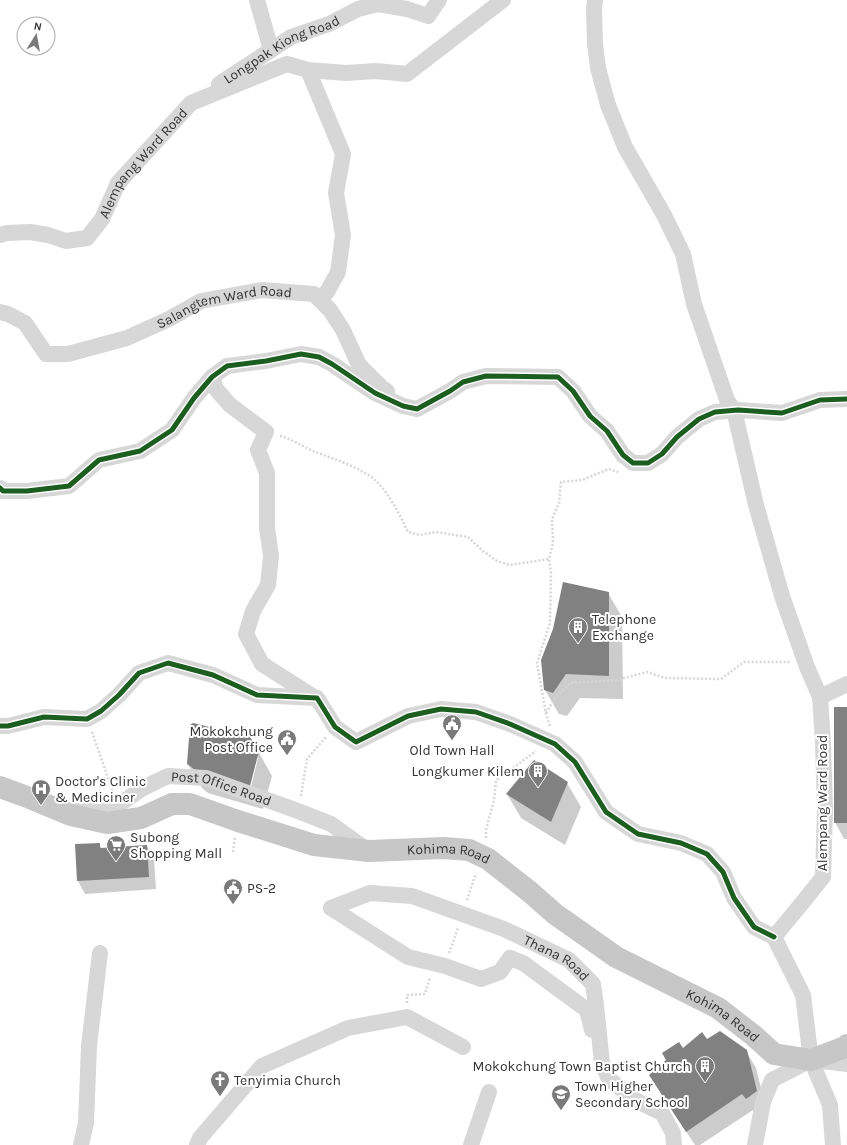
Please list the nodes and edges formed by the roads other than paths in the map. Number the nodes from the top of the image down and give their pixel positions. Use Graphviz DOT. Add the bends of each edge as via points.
graph roads {
  1 [pos="257,0"];
  2 [pos="439,0"];
  3 [pos="503,0"];
  4 [pos="595,0"];
  5 [pos="271,50"];
  6 [pos="308,70"];
  7 [pos="192,103"];
  8 [pos="0,235"];
  9 [pos="320,299"];
  10 [pos="0,312"];
  11 [pos="212,377"];
  12 [pos="847,399"];
  13 [pos="417,409"];
  14 [pos="734,410"];
  15 [pos="0,488"];
  16 [pos="847,684"];
  17 [pos="820,697"];
  18 [pos="317,698"];
  19 [pos="0,726"];
  20 [pos="0,787"];
  21 [pos="46,804"];
  22 [pos="369,851"];
  23 [pos="774,937"];
  24 [pos="100,953"];
  25 [pos="847,1045"];
  26 [pos="463,1047"];
  27 [pos="811,1060"];
  28 [pos="602,1063"];
  29 [pos="847,1064"];
  30 [pos="489,1092"];
  31 [pos="81,1145"];
  32 [pos="197,1145"];
  33 [pos="471,1145"];
  34 [pos="674,1145"];
  35 [pos="755,1145"];
  36 [pos="833,1145"];
  1 -- 5 [label="street"];
  2 -- 5 [label="street, Longpak Kiong Road" via="428,16 378,4 358,9 329,24 292,37"];
  3 -- 6 [label="street, Alempang Ward Road" via="407,74"];
  4 -- 14 [label="street, Alempang Ward Road" via="595,44 598,68 608,105 626,147 683,254 694,304 727,400"];
  5 -- 7 [label="street, Longpak Kiong Road"];
  6 -- 7 [label="street, Alempang Ward Road" via="287,64"];
  6 -- 9 [label="street" via="343,154 336,193 343,235 338,272"];
  7 -- 8 [label="street, Alempang Ward Road" via="118,183 102,219 87,238 66,241 30,232"];
  9 -- 10 [label="street, Salangtem Ward Road" via="314,294 262,290 201,301 127,338 68,354 46,354 25,323"];
  9 -- 13 [label="street" via="343,330 358,365 382,388"];
  11 -- 13 [label="street" via="227,366 301,354 319,357 375,393 403,406"];
  11 -- 15 [label="street" via="172,430 140,451 99,460 68,486 27,491 3,491"];
  11 -- 18 [label="street" via="216,389 230,404 266,432 258,450 266,473 267,528 271,556 268,585 253,611 246,634 262,664"];
  12 -- 14 [label="street" via="820,400 782,413"];
  13 -- 14 [label="street" via="463,382 486,376 558,377 574,391 590,416 607,430 623,455 633,463 648,463 662,454 677,437 699,419 715,412"];
  14 -- 17 [label="street, Alempang Ward Road" via="756,505 782,596"];
  16 -- 17 [label="street"];
  17 -- 23 [label="street, Alempang Ward Road" via="825,809 823,877"];
  18 -- 19 [label="street" via="257,695 213,675 168,663 139,673 120,695 87,719 44,718"];
  18 -- 23 [label="street" via="335,727 356,742 408,716 441,709 476,712 555,744 575,762 606,812 638,834 682,843 707,854 723,872 734,898 754,927"];
  20 -- 21 [label="highway, Kohima Road"];
  21 -- 22 [label="highway, Kohima Road" via="71,815 107,823 141,818 172,804 190,804 314,845"];
  21 -- 22 [label="street, Post Office Road" via="98,810 117,806 143,788 168,776 206,778 331,824"];
  22 -- 27 [label="highway, Kohima Road" via="414,848 469,850 488,859 555,914 616,957 718,1008 774,1054"];
  23 -- 27 [label="street" via="803,995"];
  24 -- 31 [label="street" via="88,1046 86,1123"];
  25 -- 27 [label="highway, Kohima Road"];
  26 -- 32 [label="street" via="406,1017 348,1028 262,1066 200,1138"];
  27 -- 29 [label="street"];
  27 -- 35 [label="street" via="772,1080 763,1102"];
  27 -- 36 [label="street" via="830,1105"];
  28 -- 28 [label="street, Thana Road" via="593,984 570,960 504,929 412,896 370,893 331,908 408,957 440,964 481,979 500,972 510,958 523,963 586,1010"];
  28 -- 34 [label="street, Thana Road" via="609,1079 624,1092 662,1113 673,1133"];
  30 -- 33 [label="street"];
}
